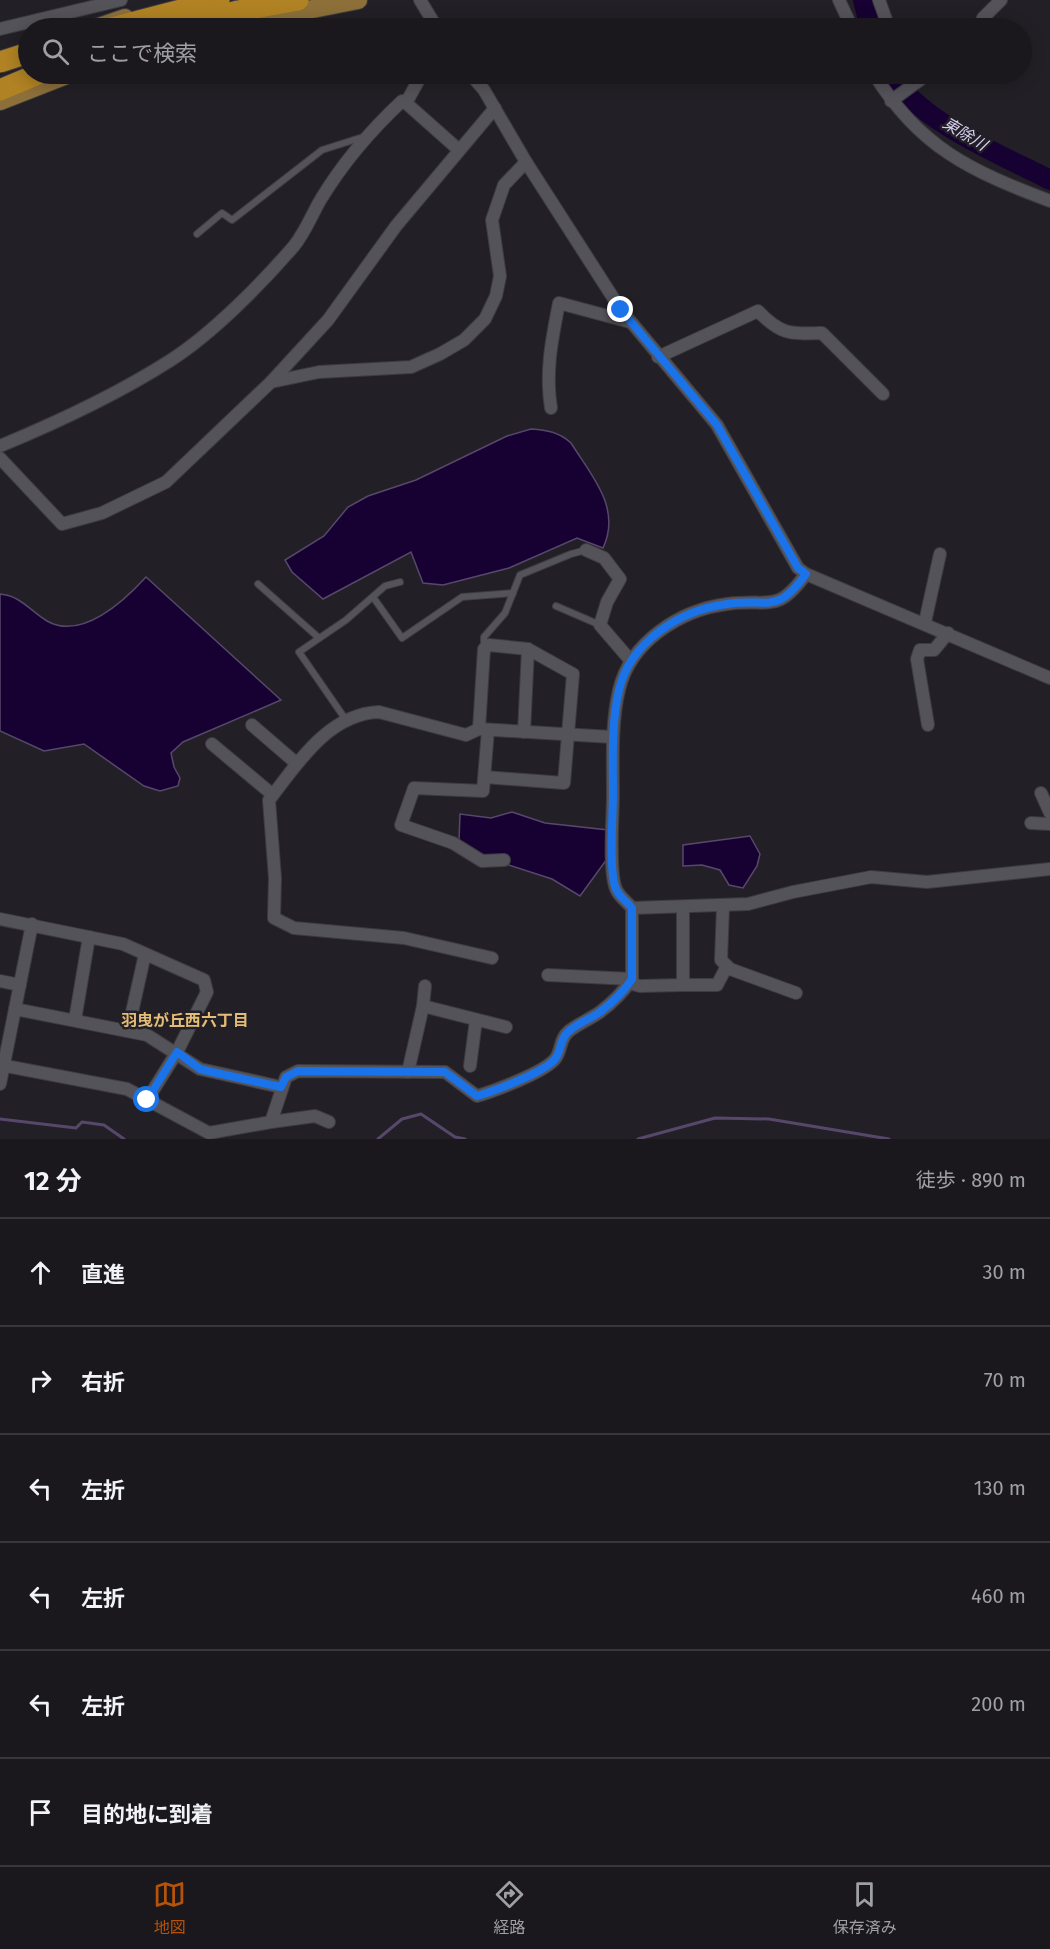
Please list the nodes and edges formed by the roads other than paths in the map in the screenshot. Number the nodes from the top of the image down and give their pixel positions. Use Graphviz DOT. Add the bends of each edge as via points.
graph roads {
  1 [pos="121,0"];
  2 [pos="186,0"];
  3 [pos="219,0"];
  4 [pos="298,0"];
  5 [pos="358,0"];
  6 [pos="420,0"];
  7 [pos="839,0"];
  8 [pos="879,0"];
  9 [pos="1001,0"];
  10 [pos="46,18"];
  11 [pos="128,18"];
  12 [pos="148,18"];
  13 [pos="211,18"];
  14 [pos="267,18"];
  15 [pos="431,18"];
  16 [pos="847,18"];
  17 [pos="885,18"];
  18 [pos="983,18"];
  19 [pos="18,25"];
  20 [pos="0,29"];
  21 [pos="18,57"];
  22 [pos="0,63"];
  23 [pos="18,77"];
  24 [pos="18,82"];
  25 [pos="0,83"];
  26 [pos="43,84"];
  27 [pos="416,84"];
  28 [pos="478,84"];
  29 [pos="880,84"];
  30 [pos="911,84"];
  31 [pos="0,90"];
  32 [pos="0,101"];
  33 [pos="891,101"];
  34 [pos="406,103"];
  35 [pos="495,108"];
  36 [pos="364,137"];
  37 [pos="459,150"];
  38 [pos="526,162"];
  39 [pos="1050,201"];
  40 [pos="197,234"];
  41 [pos="630,322"];
  42 [pos="658,357"];
  43 [pos="271,382"];
  44 [pos="883,394"];
  45 [pos="551,408"];
  46 [pos="0,446"];
  47 [pos="0,458"];
  48 [pos="586,550"];
  49 [pos="940,554"];
  50 [pos="806,574"];
  51 [pos="400,582"];
  52 [pos="258,584"];
  53 [pos="513,593"];
  54 [pos="373,597"];
  55 [pos="556,606"];
  56 [pos="925,622"];
  57 [pos="600,626"];
  58 [pos="948,633"];
  59 [pos="319,638"];
  60 [pos="484,649"];
  61 [pos="528,649"];
  62 [pos="631,661"];
  63 [pos="1049,675"];
  64 [pos="347,721"];
  65 [pos="252,725"];
  66 [pos="928,725"];
  67 [pos="484,730"];
  68 [pos="524,732"];
  69 [pos="568,735"];
  70 [pos="612,737"];
  71 [pos="212,744"];
  72 [pos="297,763"];
  73 [pos="485,777"];
  74 [pos="1041,793"];
  75 [pos="273,795"];
  76 [pos="1050,813"];
  77 [pos="1031,823"];
  78 [pos="1050,824"];
  79 [pos="504,860"];
  80 [pos="1050,869"];
  81 [pos="723,907"];
  82 [pos="632,908"];
  83 [pos="683,908"];
  84 [pos="0,919"];
  85 [pos="32,924"];
  86 [pos="89,937"];
  87 [pos="145,954"];
  88 [pos="492,958"];
  89 [pos="727,966"];
  90 [pos="548,975"];
  91 [pos="0,981"];
  92 [pos="631,981"];
  93 [pos="20,985"];
  94 [pos="683,985"];
  95 [pos="425,986"];
  96 [pos="796,993"];
  97 [pos="423,1006"];
  98 [pos="15,1009"];
  99 [pos="75,1020"];
  100 [pos="476,1020"];
  101 [pos="506,1027"];
  102 [pos="128,1030"];
  103 [pos="177,1052"];
  104 [pos="2,1066"];
  105 [pos="470,1066"];
  106 [pos="408,1072"];
  107 [pos="0,1084"];
  108 [pos="281,1087"];
  109 [pos="147,1100"];
  110 [pos="272,1122"];
  111 [pos="329,1122"];
  1 -- 10 [label="street"];
  2 -- 11 [label="main road"];
  3 -- 12 [label="highway"];
  4 -- 13 [label="highway"];
  5 -- 14 [label="main road"];
  6 -- 15 [label="street"];
  7 -- 16 [label="street"];
  8 -- 17 [label="street"];
  9 -- 18 [label="street"];
  19 -- 20 [label="street"];
  21 -- 22 [label="highway, bridge"];
  23 -- 25 [label="highway"];
  24 -- 31 [label="highway"];
  26 -- 32 [label="main road"];
  27 -- 34 [label="street"];
  28 -- 35 [label="street"];
  29 -- 33 [label="street"];
  30 -- 33 [label="street"];
  33 -- 39 [label="street" via="918,130 963,164"];
  34 -- 36 [label="street" via="402,101"];
  34 -- 37 [label="street"];
  35 -- 37 [label="street"];
  35 -- 38 [label="street"];
  36 -- 40 [label="lane" via="322,150 232,220 222,213"];
  36 -- 46 [label="street" via="294,246 216,325 161,365"];
  37 -- 43 [label="street" via="396,226 328,320"];
  38 -- 41 [label="street"];
  38 -- 43 [label="street" via="504,185 492,220 500,276 496,296 484,319 464,340 411,366 320,372"];
  41 -- 42 [label="street"];
  41 -- 45 [label="street" via="559,303 549,354"];
  42 -- 44 [label="street" via="758,311 783,332 822,333"];
  42 -- 50 [label="street" via="717,425 798,568"];
  43 -- 47 [label="street" via="166,482 82,519 62,524"];
  48 -- 53 [label="lane" via="520,575"];
  48 -- 57 [label="street" via="604,558 620,579"];
  49 -- 56 [label="street"];
  50 -- 56 [label="street"];
  50 -- 62 [label="street" via="791,594 778,603 728,604 682,618 657,632"];
  51 -- 54 [label="lane" via="385,586"];
  52 -- 59 [label="lane"];
  53 -- 54 [label="lane" via="462,597 402,638"];
  53 -- 60 [label="lane" via="505,613 484,637"];
  54 -- 59 [label="lane"];
  55 -- 57 [label="lane"];
  56 -- 58 [label="street"];
  57 -- 62 [label="street"];
  58 -- 63 [label="street"];
  58 -- 66 [label="street" via="934,650 920,650 917,659"];
  59 -- 64 [label="lane" via="299,652"];
  60 -- 61 [label="street" via="489,645"];
  60 -- 67 [label="street"];
  61 -- 68 [label="street"];
  61 -- 69 [label="street" via="573,674"];
  62 -- 70 [label="street" via="619,689"];
  64 -- 67 [label="street" via="379,711 466,735"];
  64 -- 72 [label="street" via="315,741"];
  65 -- 72 [label="street"];
  67 -- 68 [label="street"];
  67 -- 73 [label="street"];
  68 -- 69 [label="street"];
  69 -- 70 [label="street"];
  69 -- 73 [label="street" via="564,783"];
  70 -- 82 [label="street" via="613,867 616,890"];
  71 -- 75 [label="street"];
  72 -- 75 [label="street"];
  73 -- 79 [label="street" via="483,791 414,788 401,825 453,843 482,861"];
  74 -- 76 [label="street"];
  75 -- 88 [label="street" via="269,800 274,918 280,923 294,928 404,938"];
  77 -- 78 [label="street"];
  80 -- 81 [label="street" via="927,882 871,877"];
  81 -- 83 [label="street"];
  81 -- 89 [label="street" via="722,960"];
  82 -- 83 [label="street"];
  82 -- 92 [label="street"];
  83 -- 94 [label="street"];
  84 -- 85 [label="street"];
  85 -- 86 [label="street"];
  85 -- 93 [label="street"];
  86 -- 87 [label="street" via="123,944"];
  86 -- 99 [label="street"];
  87 -- 102 [label="street"];
  87 -- 103 [label="street" via="204,980 207,992"];
  89 -- 94 [label="street" via="717,985"];
  89 -- 96 [label="street"];
  90 -- 92 [label="street"];
  91 -- 93 [label="street"];
  92 -- 94 [label="street" via="640,986"];
  92 -- 106 [label="street" via="600,1012 568,1032 550,1065 517,1079 509,1087 477,1096 445,1072"];
  93 -- 98 [label="street"];
  95 -- 97 [label="street"];
  97 -- 100 [label="street"];
  97 -- 106 [label="street"];
  98 -- 99 [label="street"];
  98 -- 104 [label="street"];
  99 -- 102 [label="street"];
  100 -- 101 [label="street"];
  100 -- 105 [label="street"];
  102 -- 103 [label="street" via="147,1035"];
  103 -- 108 [label="street" via="200,1069"];
  103 -- 109 [label="street"];
  104 -- 107 [label="street"];
  104 -- 109 [label="street" via="112,1085"];
  106 -- 108 [label="street" via="298,1071 286,1077"];
  108 -- 110 [label="street"];
  109 -- 110 [label="street" via="209,1133"];
  110 -- 111 [label="street" via="315,1116"];
}
